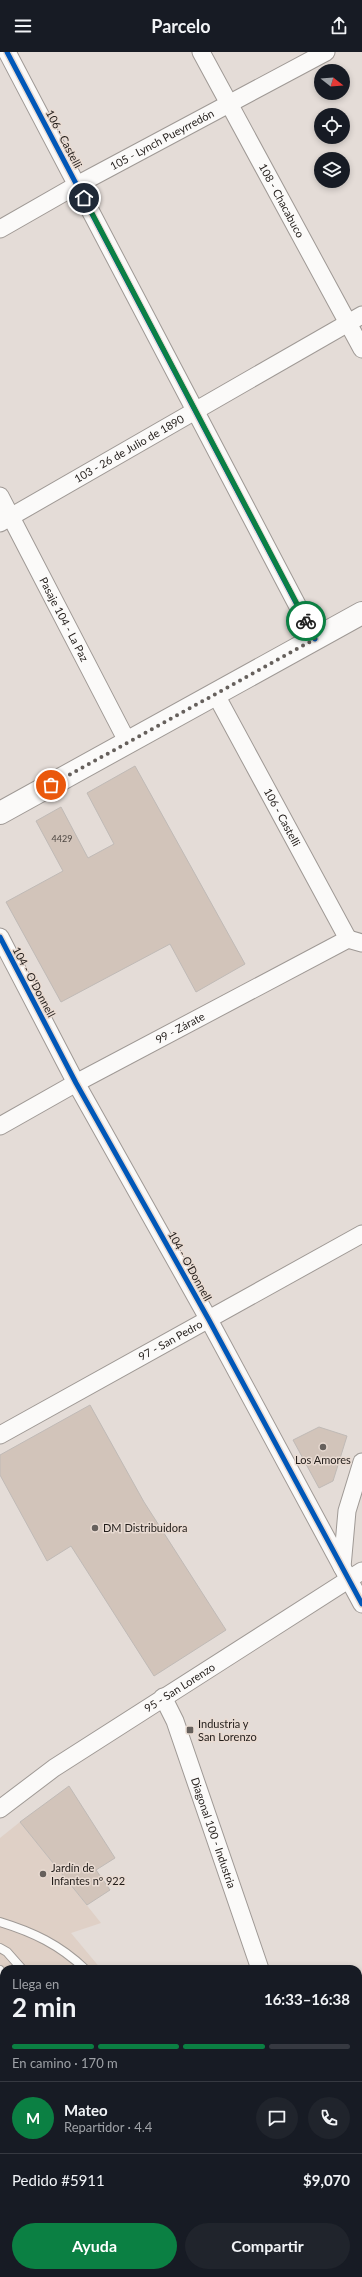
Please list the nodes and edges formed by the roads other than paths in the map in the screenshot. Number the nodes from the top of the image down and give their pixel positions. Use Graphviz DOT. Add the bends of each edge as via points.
graph roads {
  1 [pos="7,52"];
  2 [pos="202,52"];
  3 [pos="326,52"];
  4 [pos="229,105"];
  5 [pos="77,185"];
  6 [pos="0,230"];
  7 [pos="355,319"];
  8 [pos="362,349"];
  9 [pos="195,412"];
  10 [pos="0,496"];
  11 [pos="5,520"];
  12 [pos="362,613"];
  13 [pos="315,639"];
  14 [pos="216,695"];
  15 [pos="128,744"];
  16 [pos="0,813"];
  17 [pos="0,938"];
  18 [pos="355,941"];
  19 [pos="76,1083"];
  20 [pos="0,1126"];
  21 [pos="362,1234"];
  22 [pos="209,1320"];
  23 [pos="0,1435"];
  24 [pos="362,1462"];
  25 [pos="351,1572"];
  26 [pos="362,1604"];
  27 [pos="163,1697"];
  28 [pos="0,1809"];
  29 [pos="0,1922"];
  30 [pos="0,1948"];
  31 [pos="18,1965"];
  32 [pos="80,1965"];
  33 [pos="259,1965"];
  1 -- 5 [label="street, 106 - Castelli"];
  2 -- 4 [label="street, 108 - Chacabuco"];
  3 -- 4 [label="street, 105 - Lynch Pueyrredón"];
  4 -- 5 [label="street, 105 - Lynch Pueyrredón"];
  4 -- 7 [label="street, 108 - Chacabuco"];
  5 -- 6 [label="street, 105 - Lynch Pueyrredón"];
  5 -- 9 [label="street, 106 - Castelli"];
  7 -- 8 [label="street, 108 - Chacabuco"];
  7 -- 9 [label="street, 103 - 26 de Julio de 1890"];
  9 -- 11 [label="street, 103 - 26 de Julio de 1890"];
  9 -- 13 [label="street, 106 - Castelli"];
  10 -- 11 [label="street, Pasaje 104 - La Paz"];
  11 -- 15 [label="street, Pasaje 104 - La Paz"];
  12 -- 13 [label="street"];
  13 -- 14 [label="street"];
  14 -- 15 [label="street"];
  14 -- 18 [label="street, 106 - Castelli"];
  15 -- 16 [label="street"];
  17 -- 19 [label="street, 104 - O'Donnell"];
  18 -- 19 [label="street, 99 - Zárate"];
  19 -- 20 [label="street, 99 - Zárate"];
  19 -- 22 [label="street, 104 - O'Donnell"];
  21 -- 22 [label="street, 97 - San Pedro"];
  22 -- 23 [label="street, 97 - San Pedro"];
  22 -- 25 [label="street, 104 - O'Donnell"];
  24 -- 25 [label="street" via="348,1511"];
  25 -- 26 [label="street, 104 - O'Donnell"];
  25 -- 27 [label="street, 95 - San Lorenzo"];
  27 -- 28 [label="street, 95 - San Lorenzo" via="54,1768"];
  27 -- 33 [label="street, Diagonal 100 - Industria" via="175,1721"];
  29 -- 32 [label="lane" via="31,1932 58,1946"];
  30 -- 31 [label="lane"];
}
